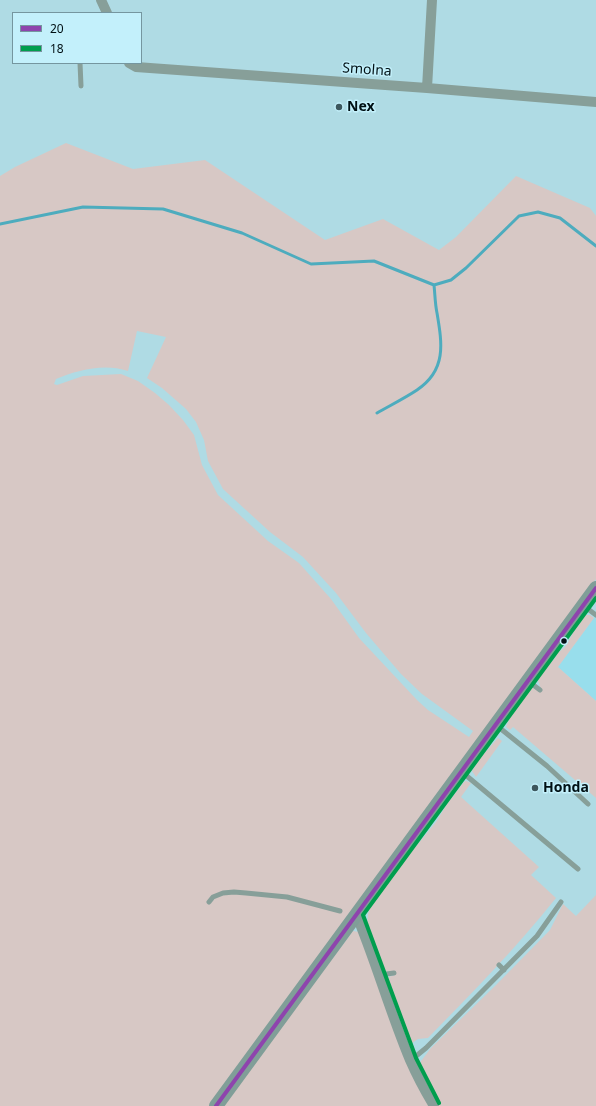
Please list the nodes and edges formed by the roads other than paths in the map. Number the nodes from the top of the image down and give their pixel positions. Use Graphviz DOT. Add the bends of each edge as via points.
graph roads {
  1 [pos="101,0"];
  2 [pos="432,0"];
  3 [pos="106,12"];
  4 [pos="80,64"];
  5 [pos="133,65"];
  6 [pos="81,86"];
  7 [pos="427,88"];
  8 [pos="596,102"];
  9 [pos="596,588"];
  10 [pos="583,605"];
  11 [pos="596,615"];
  12 [pos="528,681"];
  13 [pos="540,690"];
  14 [pos="496,725"];
  15 [pos="462,771"];
  16 [pos="588,804"];
  17 [pos="578,869"];
  18 [pos="209,902"];
  19 [pos="561,902"];
  20 [pos="340,911"];
  21 [pos="356,914"];
  22 [pos="499,965"];
  23 [pos="504,970"];
  24 [pos="394,973"];
  25 [pos="379,975"];
  26 [pos="410,1061"];
  27 [pos="216,1106"];
  28 [pos="434,1106"];
  1 -- 3 [label="street"];
  2 -- 7 [label="street"];
  4 -- 6 [label="lane"];
  5 -- 7 [label="street, Smolna"];
  7 -- 8 [label="street, Smolna"];
  9 -- 10 [label="main road"];
  10 -- 11 [label="lane"];
  10 -- 12 [label="main road"];
  12 -- 13 [label="lane"];
  12 -- 14 [label="main road"];
  14 -- 15 [label="main road"];
  14 -- 16 [label="lane" via="547,766"];
  15 -- 17 [label="lane"];
  15 -- 21 [label="main road"];
  18 -- 20 [label="lane" via="213,897 223,893 246,892 287,897"];
  19 -- 23 [label="lane" via="537,936"];
  21 -- 25 [label="street"];
  21 -- 27 [label="main road"];
  22 -- 23 [label="lane"];
  23 -- 26 [label="lane"];
  24 -- 25 [label="lane"];
  25 -- 26 [label="street"];
  26 -- 28 [label="street"];
}
